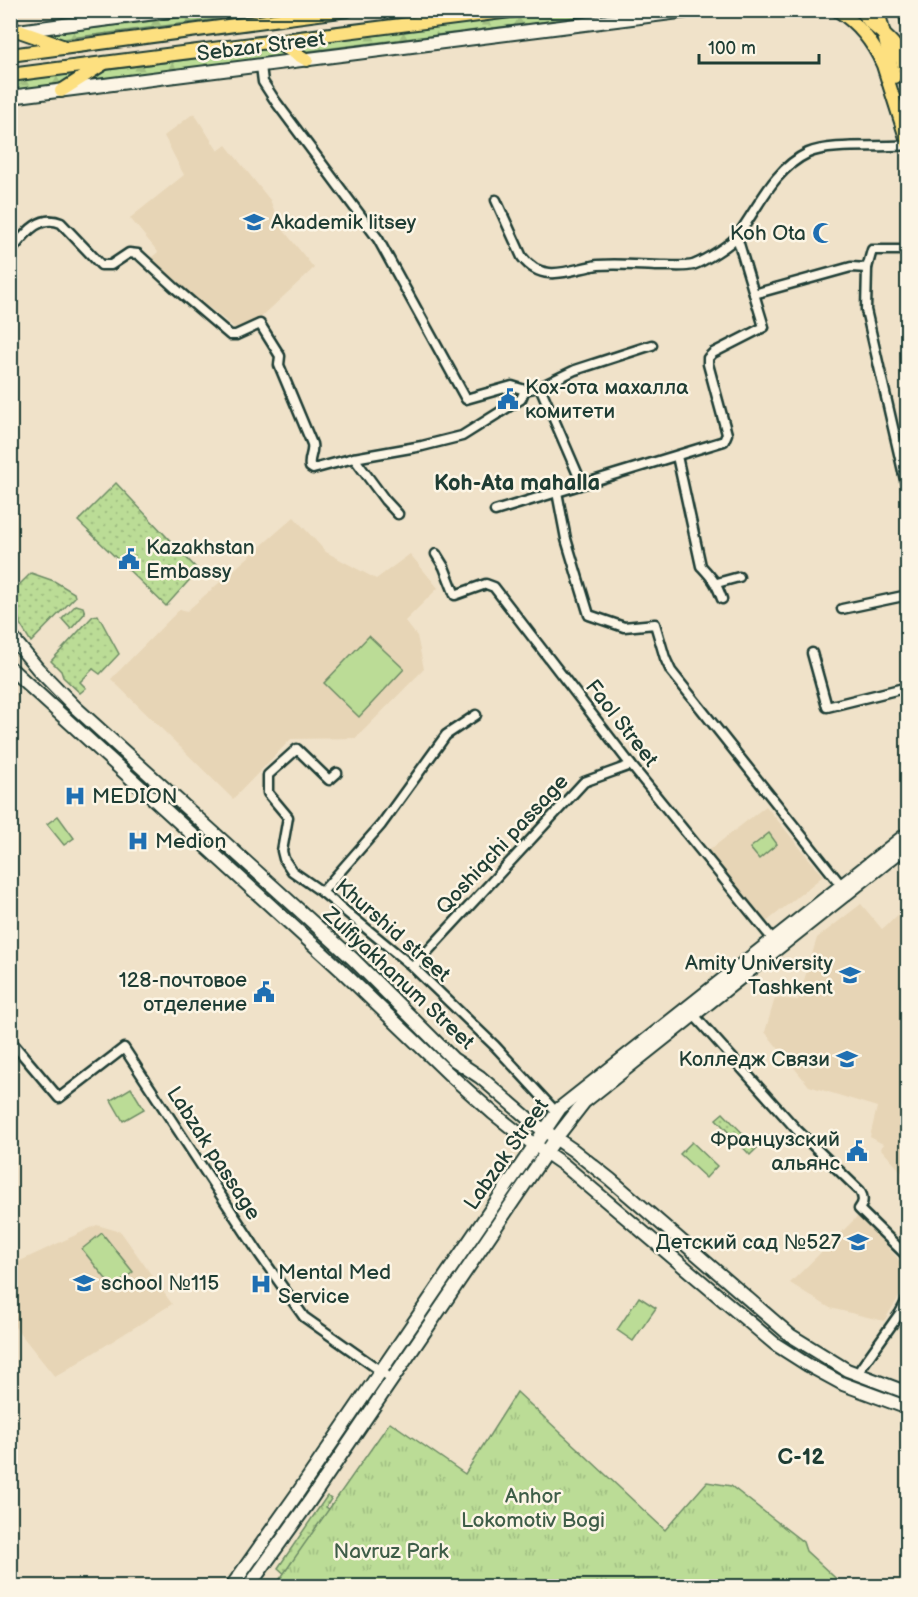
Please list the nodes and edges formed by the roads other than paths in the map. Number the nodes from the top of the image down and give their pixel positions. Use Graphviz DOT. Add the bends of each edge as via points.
graph roads {
  1 [pos="178,10"];
  2 [pos="348,10"];
  3 [pos="518,10"];
  4 [pos="695,10"];
  5 [pos="837,10"];
  6 [pos="862,10"];
  7 [pos="878,10"];
  8 [pos="904,10"];
  9 [pos="154,12"];
  10 [pos="908,24"];
  11 [pos="15,31"];
  12 [pos="174,33"];
  13 [pos="885,36"];
  14 [pos="276,42"];
  15 [pos="66,48"];
  16 [pos="178,54"];
  17 [pos="10,55"];
  18 [pos="307,60"];
  19 [pos="106,62"];
  20 [pos="261,66"];
  21 [pos="10,75"];
  22 [pos="908,88"];
  23 [pos="61,91"];
  24 [pos="10,98"];
  25 [pos="908,144"];
  26 [pos="496,200"];
  27 [pos="737,237"];
  28 [pos="908,250"];
  29 [pos="10,252"];
  30 [pos="867,268"];
  31 [pos="754,294"];
  32 [pos="652,345"];
  33 [pos="540,387"];
  34 [pos="525,390"];
  35 [pos="903,450"];
  36 [pos="677,456"];
  37 [pos="354,458"];
  38 [pos="582,484"];
  39 [pos="557,492"];
  40 [pos="908,493"];
  41 [pos="495,511"];
  42 [pos="398,514"];
  43 [pos="436,555"];
  44 [pos="739,576"];
  45 [pos="717,583"];
  46 [pos="908,595"];
  47 [pos="722,598"];
  48 [pos="842,609"];
  49 [pos="10,635"];
  50 [pos="812,653"];
  51 [pos="10,668"];
  52 [pos="908,687"];
  53 [pos="476,715"];
  54 [pos="632,765"];
  55 [pos="336,773"];
  56 [pos="908,833"];
  57 [pos="908,844"];
  58 [pos="841,885"];
  59 [pos="322,892"];
  60 [pos="775,942"];
  61 [pos="413,967"];
  62 [pos="693,1014"];
  63 [pos="10,1040"];
  64 [pos="557,1113"];
  65 [pos="503,1122"];
  66 [pos="545,1130"];
  67 [pos="556,1138"];
  68 [pos="535,1145"];
  69 [pos="545,1153"];
  70 [pos="521,1166"];
  71 [pos="908,1257"];
  72 [pos="908,1298"];
  73 [pos="769,1318"];
  74 [pos="758,1331"];
  75 [pos="808,1347"];
  76 [pos="800,1360"];
  77 [pos="381,1371"];
  78 [pos="859,1376"];
  79 [pos="392,1379"];
  80 [pos="856,1389"];
  81 [pos="908,1393"];
  82 [pos="908,1408"];
  83 [pos="297,1494"];
  84 [pos="309,1502"];
  85 [pos="232,1587"];
  86 [pos="249,1587"];
  1 -- 9 [label="main road"];
  2 -- 12 [label="main road, Sebzar Street"];
  3 -- 14 [label="main road, Sebzar Street"];
  4 -- 18 [label="main road, Sebzar Street"];
  5 -- 25 [label="main road" via="858,26 878,53"];
  6 -- 13 [label="main road" via="867,21"];
  7 -- 13 [label="main road"];
  8 -- 10 [label="main road"];
  9 -- 11 [label="main road"];
  11 -- 15 [label="main road"];
  12 -- 15 [label="main road, Sebzar Street"];
  12 -- 16 [label="main road"];
  13 -- 22 [label="main road" via="901,58"];
  13 -- 25 [label="main road"];
  14 -- 16 [label="main road, Sebzar Street"];
  14 -- 18 [label="main road"];
  15 -- 17 [label="main road, Sebzar Street"];
  16 -- 19 [label="main road, Sebzar Street"];
  18 -- 20 [label="main road, Sebzar Street"];
  19 -- 21 [label="main road, Sebzar Street"];
  19 -- 23 [label="main road"];
  20 -- 23 [label="main road, Sebzar Street"];
  20 -- 34 [label="street" via="263,82 276,102 378,239 466,399 512,386"];
  23 -- 24 [label="main road, Sebzar Street"];
  25 -- 27 [label="street" via="832,147 808,153 767,190"];
  26 -- 27 [label="street" via="525,261 543,271 560,274 598,265 693,265"];
  27 -- 31 [label="street"];
  28 -- 30 [label="street" via="872,250"];
  29 -- 37 [label="street" via="36,225 55,220 101,265 111,266 129,253 138,254 230,335 260,324 280,356 279,365 312,444 310,467 316,469"];
  30 -- 31 [label="street" via="851,267"];
  30 -- 35 [label="street" via="866,310"];
  31 -- 36 [label="street" via="764,327 713,353 708,360 726,439"];
  32 -- 33 [label="street" via="575,370"];
  33 -- 34 [label="street"];
  33 -- 38 [label="street"];
  34 -- 37 [label="street" via="521,399 462,436"];
  35 -- 40 [label="street"];
  36 -- 38 [label="street"];
  36 -- 45 [label="street" via="700,566"];
  37 -- 42 [label="street"];
  38 -- 39 [label="street"];
  39 -- 41 [label="street"];
  39 -- 58 [label="street" via="566,539 589,615 624,627 655,624 671,671"];
  43 -- 54 [label="street, Faol Street" via="455,595 486,584 494,587"];
  44 -- 45 [label="street"];
  45 -- 47 [label="street"];
  46 -- 48 [label="street"];
  49 -- 66 [label="main road, Zulfiyakhanum Street" via="76,708 353,959 453,1059"];
  50 -- 52 [label="street" via="827,707"];
  51 -- 65 [label="main road, Zulfiyakhanum Street"];
  53 -- 59 [label="street" via="446,735 381,825"];
  54 -- 60 [label="street, Faol Street"];
  54 -- 61 [label="street, Qoshiqchi passage" via="584,782"];
  55 -- 59 [label="street, Khurshid street" via="329,780 297,749 268,775 268,793 288,817 284,860 292,871"];
  56 -- 58 [label="main road, Labzak Street"];
  57 -- 60 [label="main road, Labzak Street"];
  58 -- 60 [label="main road, Labzak Street"];
  59 -- 61 [label="street, Khurshid street"];
  60 -- 62 [label="main road, Labzak Street"];
  60 -- 64 [label="main road, Labzak Street" via="568,1100"];
  61 -- 64 [label="street, Khurshid street"];
  62 -- 67 [label="main road, Labzak Street" via="579,1106"];
  62 -- 71 [label="street" via="797,1130 860,1191 863,1205 859,1209"];
  63 -- 77 [label="street, Labzak passage" via="59,1098 124,1048 304,1317"];
  64 -- 66 [label="main road, Labzak Street"];
  65 -- 68 [label="main road, Zulfiyakhanum Street"];
  65 -- 70 [label="main road" via="519,1140"];
  66 -- 67 [label="main road, Zulfiyakhanum Street"];
  66 -- 68 [label="main road, Labzak Street"];
  67 -- 69 [label="main road, Labzak Street"];
  67 -- 73 [label="main road, Zulfiyakhanum Street" via="611,1180"];
  68 -- 69 [label="main road, Zulfiyakhanum Street"];
  68 -- 70 [label="main road, Labzak Street"];
  69 -- 74 [label="main road, Zulfiyakhanum Street"];
  69 -- 79 [label="main road, Labzak Street"];
  70 -- 77 [label="main road, Labzak Street"];
  72 -- 78 [label="street"];
  73 -- 74 [label="main road"];
  73 -- 75 [label="main road, Zulfiyakhanum Street"];
  74 -- 76 [label="main road, Zulfiyakhanum Street"];
  75 -- 76 [label="main road"];
  75 -- 78 [label="main road, Zulfiyakhanum Street"];
  76 -- 80 [label="main road, Zulfiyakhanum Street"];
  77 -- 79 [label="street, Labzak passage"];
  77 -- 83 [label="main road, Labzak Street"];
  78 -- 80 [label="main road"];
  78 -- 81 [label="main road, Zulfiyakhanum Street"];
  79 -- 84 [label="main road, Labzak Street"];
  80 -- 82 [label="main road, Zulfiyakhanum Street"];
  83 -- 84 [label="main road"];
  83 -- 85 [label="main road, Labzak Street"];
  84 -- 86 [label="main road, Labzak Street"];
}
